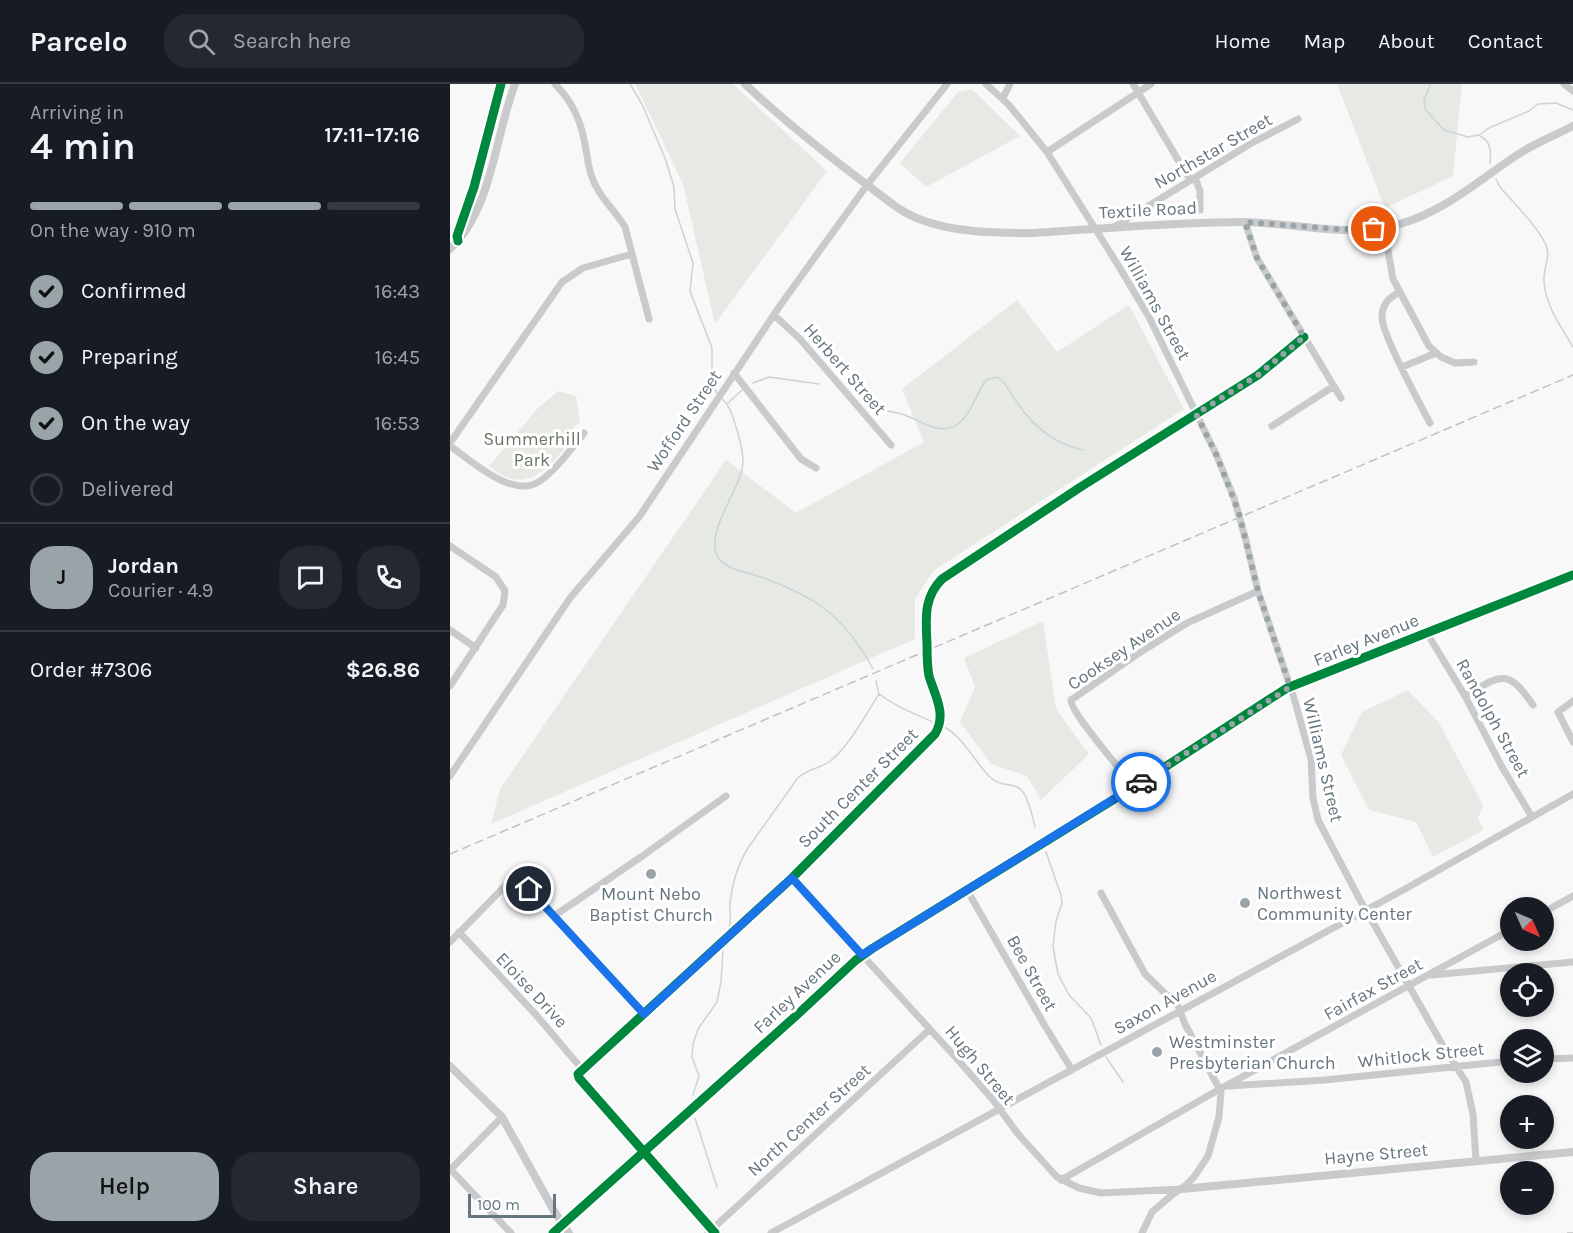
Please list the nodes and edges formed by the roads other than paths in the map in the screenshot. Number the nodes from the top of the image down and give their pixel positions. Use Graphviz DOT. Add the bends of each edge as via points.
graph roads {
  1 [pos="515,84"];
  2 [pos="555,84"];
  3 [pos="745,84"];
  4 [pos="947,84"];
  5 [pos="986,84"];
  6 [pos="1010,84"];
  7 [pos="1133,84"];
  8 [pos="1150,84"];
  9 [pos="1564,84"];
  10 [pos="1573,92"];
  11 [pos="1138,93"];
  12 [pos="1003,98"];
  13 [pos="1298,119"];
  14 [pos="1573,126"];
  15 [pos="1047,152"];
  16 [pos="1192,179"];
  17 [pos="867,185"];
  18 [pos="1200,210"];
  19 [pos="1245,222"];
  20 [pos="1384,228"];
  21 [pos="1112,229"];
  22 [pos="1096,230"];
  23 [pos="450,249"];
  24 [pos="632,254"];
  25 [pos="1399,292"];
  26 [pos="774,315"];
  27 [pos="649,319"];
  28 [pos="1304,337"];
  29 [pos="1436,353"];
  30 [pos="1474,362"];
  31 [pos="1402,367"];
  32 [pos="734,373"];
  33 [pos="1334,386"];
  34 [pos="1341,398"];
  35 [pos="1196,414"];
  36 [pos="1430,423"];
  37 [pos="1272,426"];
  38 [pos="584,433"];
  39 [pos="450,444"];
  40 [pos="891,445"];
  41 [pos="816,468"];
  42 [pos="450,546"];
  43 [pos="1573,575"];
  44 [pos="1258,591"];
  45 [pos="450,630"];
  46 [pos="1427,633"];
  47 [pos="927,644"];
  48 [pos="476,648"];
  49 [pos="927,656"];
  50 [pos="450,686"];
  51 [pos="1290,687"];
  52 [pos="1465,696"];
  53 [pos="1573,701"];
  54 [pos="1533,705"];
  55 [pos="1573,742"];
  56 [pos="450,776"];
  57 [pos="1134,787"];
  58 [pos="1573,794"];
  59 [pos="726,796"];
  60 [pos="1532,817"];
  61 [pos="792,878"];
  62 [pos="967,890"];
  63 [pos="1101,893"];
  64 [pos="1573,896"];
  65 [pos="1554,906"];
  66 [pos="1366,910"];
  67 [pos="554,916"];
  68 [pos="459,933"];
  69 [pos="1500,935"];
  70 [pos="450,942"];
  71 [pos="862,955"];
  72 [pos="1573,962"];
  73 [pos="1428,975"];
  74 [pos="1410,986"];
  75 [pos="1179,1011"];
  76 [pos="644,1014"];
  77 [pos="930,1029"];
  78 [pos="1573,1058"];
  79 [pos="1554,1059"];
  80 [pos="1500,1062"];
  81 [pos="450,1066"];
  82 [pos="1457,1067"];
  83 [pos="582,1069"];
  84 [pos="1072,1070"];
  85 [pos="1223,1087"];
  86 [pos="1000,1110"];
  87 [pos="502,1117"];
  88 [pos="644,1152"];
  89 [pos="1573,1152"];
  90 [pos="1476,1161"];
  91 [pos="450,1169"];
  92 [pos="1061,1180"];
  93 [pos="1182,1188"];
  94 [pos="562,1225"];
  95 [pos="712,1232"];
  96 [pos="511,1233"];
  97 [pos="553,1233"];
  98 [pos="569,1233"];
  99 [pos="771,1233"];
  100 [pos="1142,1233"];
  1 -- 23 [label="street" via="478,211 467,231"];
  2 -- 24 [label="street" via="578,117 591,176 625,227"];
  3 -- 17 [label="street, Textile Road"];
  4 -- 17 [label="street, Wofford Street"];
  5 -- 12 [label="street, Williams Street"];
  6 -- 12 [label="street"];
  7 -- 11 [label="street"];
  8 -- 11 [label="street"];
  9 -- 10 [label="street"];
  11 -- 15 [label="street"];
  11 -- 16 [label="street"];
  12 -- 15 [label="street, Williams Street"];
  13 -- 16 [label="street, Northstar Street"];
  14 -- 20 [label="street, Textile Road" via="1528,148 1439,208"];
  15 -- 22 [label="street, Williams Street"];
  16 -- 18 [label="street" via="1200,191"];
  16 -- 21 [label="street, Northstar Street"];
  17 -- 22 [label="street, Textile Road" via="914,217 939,225 1017,233"];
  17 -- 26 [label="street, Wofford Street"];
  19 -- 20 [label="street, Textile Road" via="1336,229"];
  19 -- 21 [label="street, Textile Road"];
  19 -- 28 [label="street" via="1257,258"];
  20 -- 25 [label="street" via="1391,272"];
  21 -- 22 [label="street, Textile Road"];
  22 -- 35 [label="street, Williams Street" via="1149,317"];
  24 -- 27 [label="street"];
  24 -- 39 [label="street" via="588,265 562,282"];
  25 -- 29 [label="street"];
  25 -- 31 [label="street" via="1388,299 1382,323"];
  26 -- 32 [label="street, Wofford Street"];
  26 -- 40 [label="street, Herbert Street" via="800,339"];
  28 -- 33 [label="street"];
  28 -- 35 [label="street" via="1258,375"];
  29 -- 30 [label="street" via="1455,363"];
  29 -- 31 [label="street"];
  31 -- 36 [label="street"];
  32 -- 41 [label="street" via="801,459"];
  32 -- 56 [label="street, Wofford Street" via="639,516 558,615"];
  33 -- 34 [label="street"];
  33 -- 37 [label="street"];
  35 -- 44 [label="street, Williams Street, bridge" via="1234,498"];
  35 -- 47 [label="street" via="942,579 927,604"];
  38 -- 39 [label="street" via="549,474 525,486 498,479"];
  42 -- 48 [label="street" via="496,577 505,591 503,605"];
  43 -- 46 [label="street, Farley Avenue"];
  44 -- 51 [label="street, Williams Street"];
  44 -- 57 [label="street, Cooksey Avenue" via="1187,623 1071,700 1071,706"];
  45 -- 48 [label="street"];
  46 -- 51 [label="street, Farley Avenue"];
  46 -- 52 [label="street, Randolph Street"];
  48 -- 50 [label="street"];
  49 -- 61 [label="street, South Center Street" via="941,712 935,734"];
  51 -- 57 [label="street, Farley Avenue"];
  51 -- 66 [label="street, Williams Street" via="1312,765 1318,820"];
  52 -- 54 [label="street" via="1497,678 1509,679 1520,686"];
  52 -- 60 [label="street, Randolph Street"];
  53 -- 55 [label="street" via="1558,712"];
  57 -- 62 [label="street, Farley Avenue"];
  58 -- 60 [label="street, Saxon Avenue"];
  59 -- 67 [label="street"];
  60 -- 66 [label="street, Saxon Avenue"];
  61 -- 71 [label="street, Hugh Street"];
  61 -- 76 [label="street, South Center Street"];
  62 -- 71 [label="street, Farley Avenue"];
  62 -- 84 [label="street, Bee Street"];
  63 -- 75 [label="street" via="1145,974"];
  64 -- 65 [label="street"];
  66 -- 74 [label="street, Williams Street"];
  66 -- 75 [label="street, Saxon Avenue"];
  67 -- 68 [label="street" via="516,875"];
  67 -- 76 [label="street"];
  68 -- 70 [label="street"];
  68 -- 83 [label="street, Eloise Drive"];
  69 -- 73 [label="street, Fairfax Street"];
  71 -- 77 [label="street, Hugh Street"];
  71 -- 88 [label="street, Farley Avenue"];
  72 -- 73 [label="street"];
  73 -- 74 [label="street, Fairfax Street"];
  74 -- 82 [label="street, Williams Street"];
  74 -- 85 [label="street, Fairfax Street"];
  75 -- 84 [label="street, Saxon Avenue"];
  75 -- 85 [label="street"];
  76 -- 83 [label="street, South Center Street"];
  77 -- 86 [label="street, Hugh Street"];
  77 -- 95 [label="street, North Center Street"];
  78 -- 79 [label="street"];
  80 -- 82 [label="street, Whitlock Street"];
  81 -- 87 [label="street"];
  82 -- 85 [label="street, Whitlock Street"];
  82 -- 90 [label="street, Williams Street" via="1471,1098"];
  83 -- 88 [label="street" via="579,1078"];
  84 -- 86 [label="street, Saxon Avenue"];
  85 -- 92 [label="street, Fairfax Street"];
  85 -- 93 [label="street" via="1212,1147"];
  86 -- 92 [label="street, Hugh Street" via="1030,1149"];
  86 -- 99 [label="street, Saxon Avenue"];
  87 -- 91 [label="street"];
  87 -- 94 [label="street"];
  88 -- 94 [label="street, Farley Avenue"];
  88 -- 95 [label="street"];
  89 -- 90 [label="street, Hayne Street"];
  90 -- 93 [label="street, Hayne Street"];
  91 -- 96 [label="street"];
  92 -- 93 [label="street, Hugh Street" via="1101,1192"];
  93 -- 100 [label="street" via="1152,1212"];
  94 -- 97 [label="street, Farley Avenue"];
  94 -- 98 [label="street"];
}
